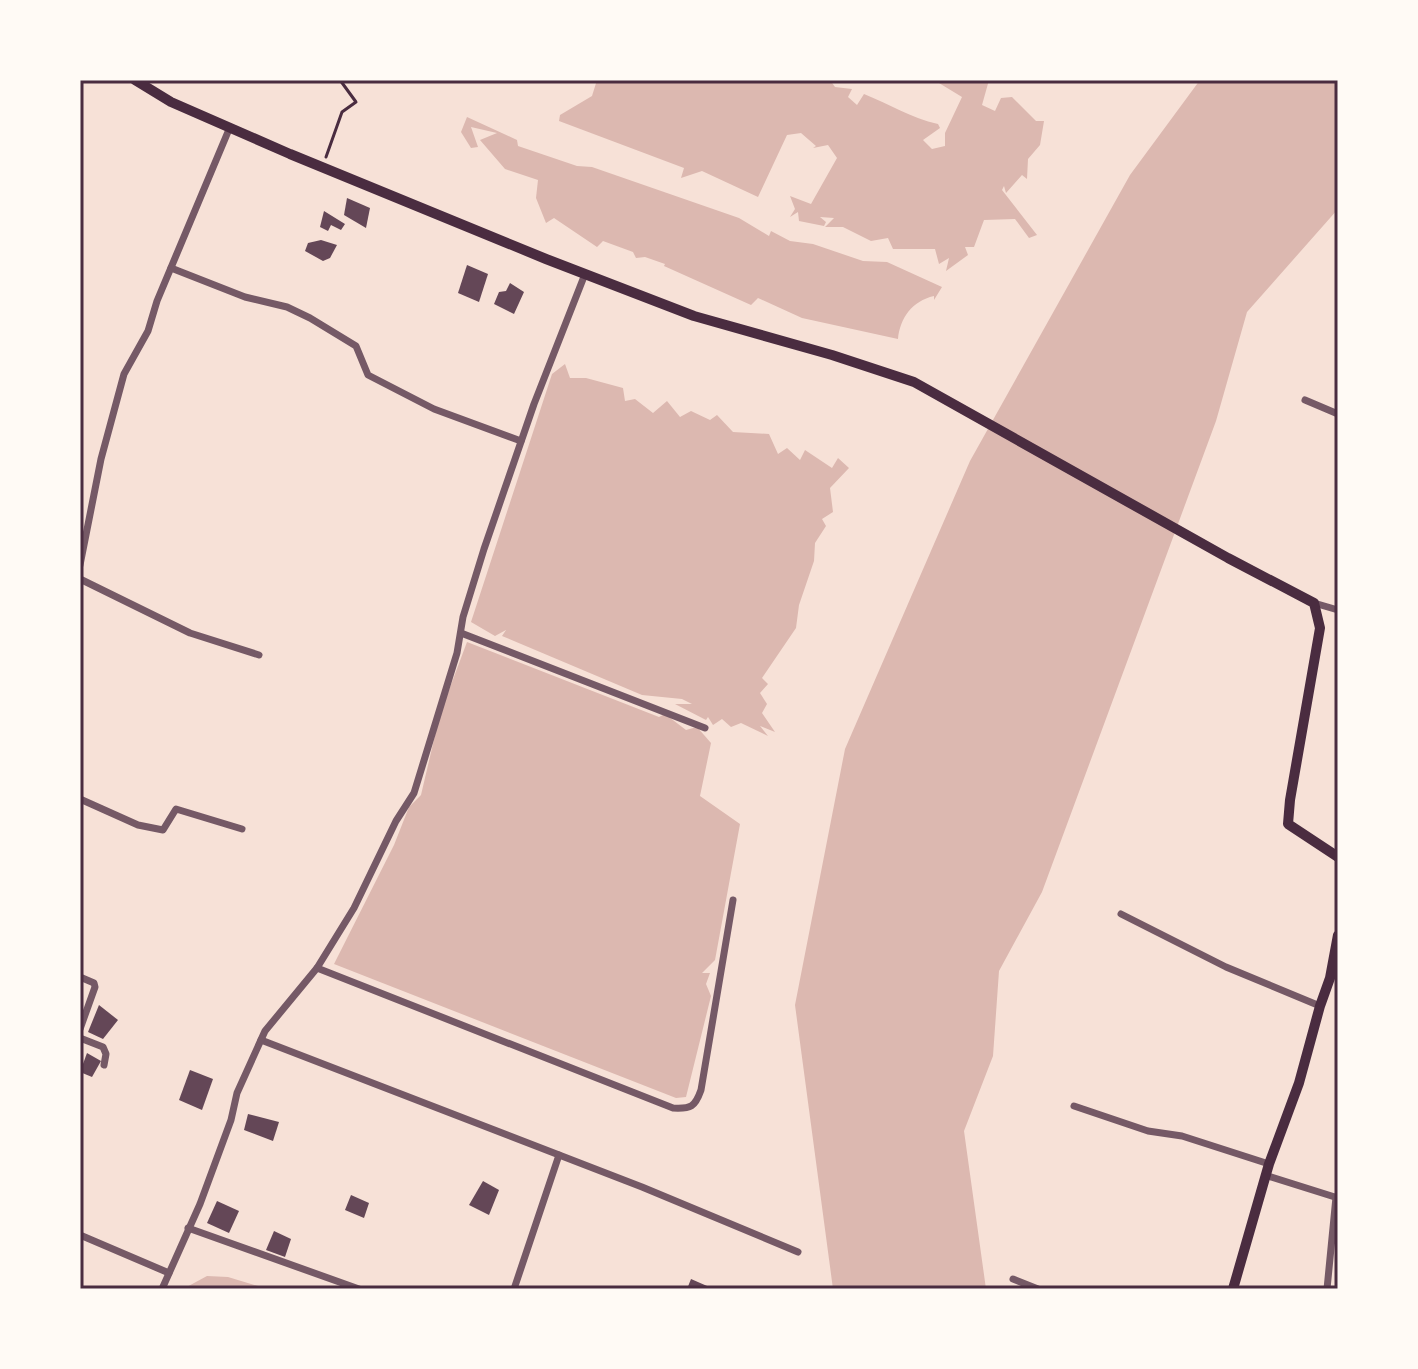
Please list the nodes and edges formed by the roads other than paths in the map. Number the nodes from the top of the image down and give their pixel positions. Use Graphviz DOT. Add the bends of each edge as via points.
graph roads {
  1 [pos="135,80"];
  2 [pos="230,127"];
  3 [pos="171,268"];
  4 [pos="585,274"];
  5 [pos="1305,400"];
  6 [pos="1338,414"];
  7 [pos="521,441"];
  8 [pos="80,565"];
  9 [pos="80,579"];
  10 [pos="1314,603"];
  11 [pos="1338,610"];
  12 [pos="461,633"];
  13 [pos="259,655"];
  14 [pos="705,728"];
  15 [pos="80,799"];
  16 [pos="242,829"];
  17 [pos="1338,857"];
  18 [pos="733,900"];
  19 [pos="1121,914"];
  20 [pos="1338,935"];
  21 [pos="317,968"];
  22 [pos="80,977"];
  23 [pos="1320,1006"];
  24 [pos="80,1029"];
  25 [pos="80,1038"];
  26 [pos="261,1040"];
  27 [pos="104,1065"];
  28 [pos="1074,1106"];
  29 [pos="559,1155"];
  30 [pos="1267,1169"];
  31 [pos="1337,1198"];
  32 [pos="188,1228"];
  33 [pos="80,1235"];
  34 [pos="798,1252"];
  35 [pos="169,1273"];
  36 [pos="1013,1279"];
  37 [pos="162,1289"];
  38 [pos="359,1289"];
  39 [pos="514,1289"];
  40 [pos="1038,1289"];
  41 [pos="1233,1289"];
  42 [pos="1327,1289"];
  1 -- 2 [label="main road"];
  2 -- 3 [label="street"];
  2 -- 4 [label="main road"];
  3 -- 7 [label="street" via="310,318 356,346 368,375 434,409"];
  3 -- 8 [label="street" via="112,412"];
  4 -- 7 [label="street"];
  4 -- 10 [label="main road" via="694,316 914,382"];
  5 -- 6 [label="street"];
  7 -- 12 [label="street"];
  9 -- 13 [label="street" via="190,633"];
  10 -- 11 [label="street"];
  10 -- 17 [label="main road" via="1320,628 1288,824"];
  12 -- 14 [label="street"];
  12 -- 21 [label="street" via="414,793"];
  15 -- 16 [label="street" via="138,825 163,830 176,809"];
  18 -- 21 [label="street" via="701,1090 689,1109 673,1108"];
  19 -- 23 [label="street" via="1226,967"];
  20 -- 23 [label="main road"];
  21 -- 26 [label="street"];
  22 -- 24 [label="street" via="95,987"];
  23 -- 30 [label="main road"];
  25 -- 27 [label="street" via="103,1047"];
  26 -- 29 [label="street"];
  26 -- 32 [label="street"];
  28 -- 30 [label="street" via="1148,1131 1182,1136"];
  29 -- 34 [label="street"];
  29 -- 39 [label="street"];
  30 -- 31 [label="street"];
  30 -- 41 [label="main road"];
  31 -- 42 [label="street"];
  32 -- 35 [label="street"];
  32 -- 38 [label="street"];
  33 -- 35 [label="street"];
  35 -- 37 [label="street"];
  36 -- 40 [label="street"];
}
